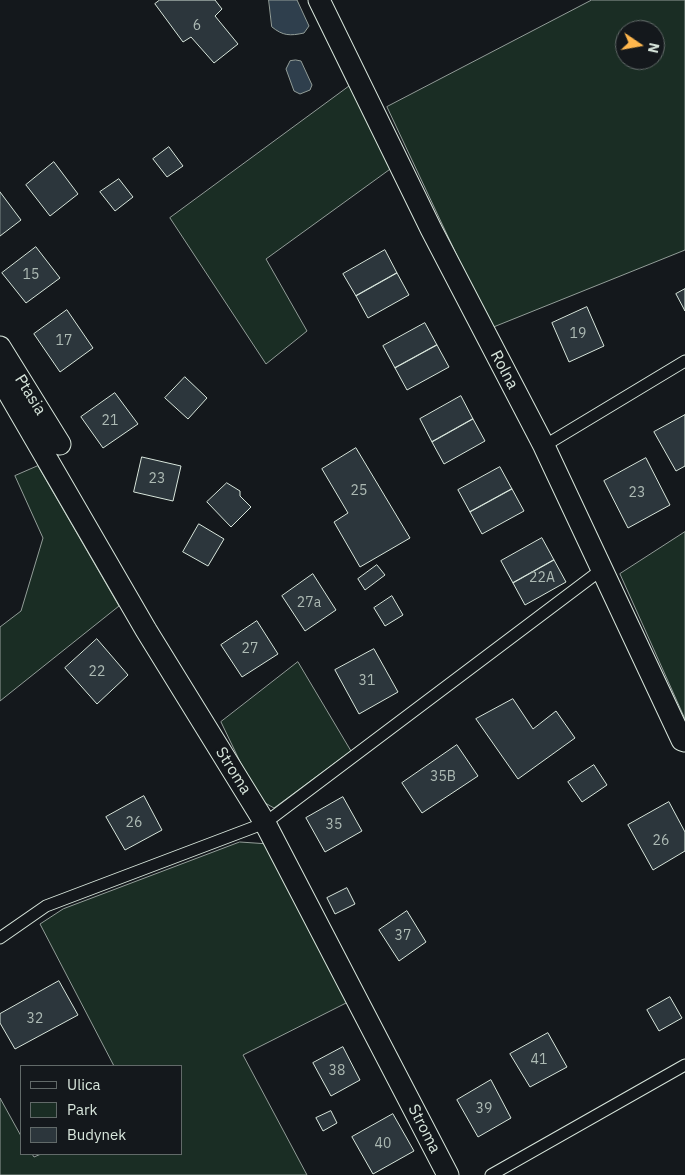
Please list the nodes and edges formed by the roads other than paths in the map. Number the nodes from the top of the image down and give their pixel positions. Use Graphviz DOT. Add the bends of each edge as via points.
graph roads {
  1 [pos="319,0"];
  2 [pos="0,347"];
  3 [pos="685,361"];
  4 [pos="0,378"];
  5 [pos="60,444"];
  6 [pos="544,446"];
  7 [pos="601,570"];
  8 [pos="685,741"];
  9 [pos="265,823"];
  10 [pos="0,938"];
  11 [pos="685,1065"];
  12 [pos="448,1175"];
  13 [pos="491,1175"];
  1 -- 6 [label="street, Rolna" via="431,230"];
  2 -- 5 [label="street, Ptasia"];
  3 -- 6 [label="lane"];
  4 -- 9 [label="street, Stroma" via="146,630"];
  6 -- 7 [label="street, Rolna"];
  7 -- 8 [label="street, Rolna"];
  7 -- 9 [label="lane"];
  9 -- 10 [label="lane" via="46,906"];
  9 -- 12 [label="street, Stroma"];
  11 -- 13 [label="lane"];
}
